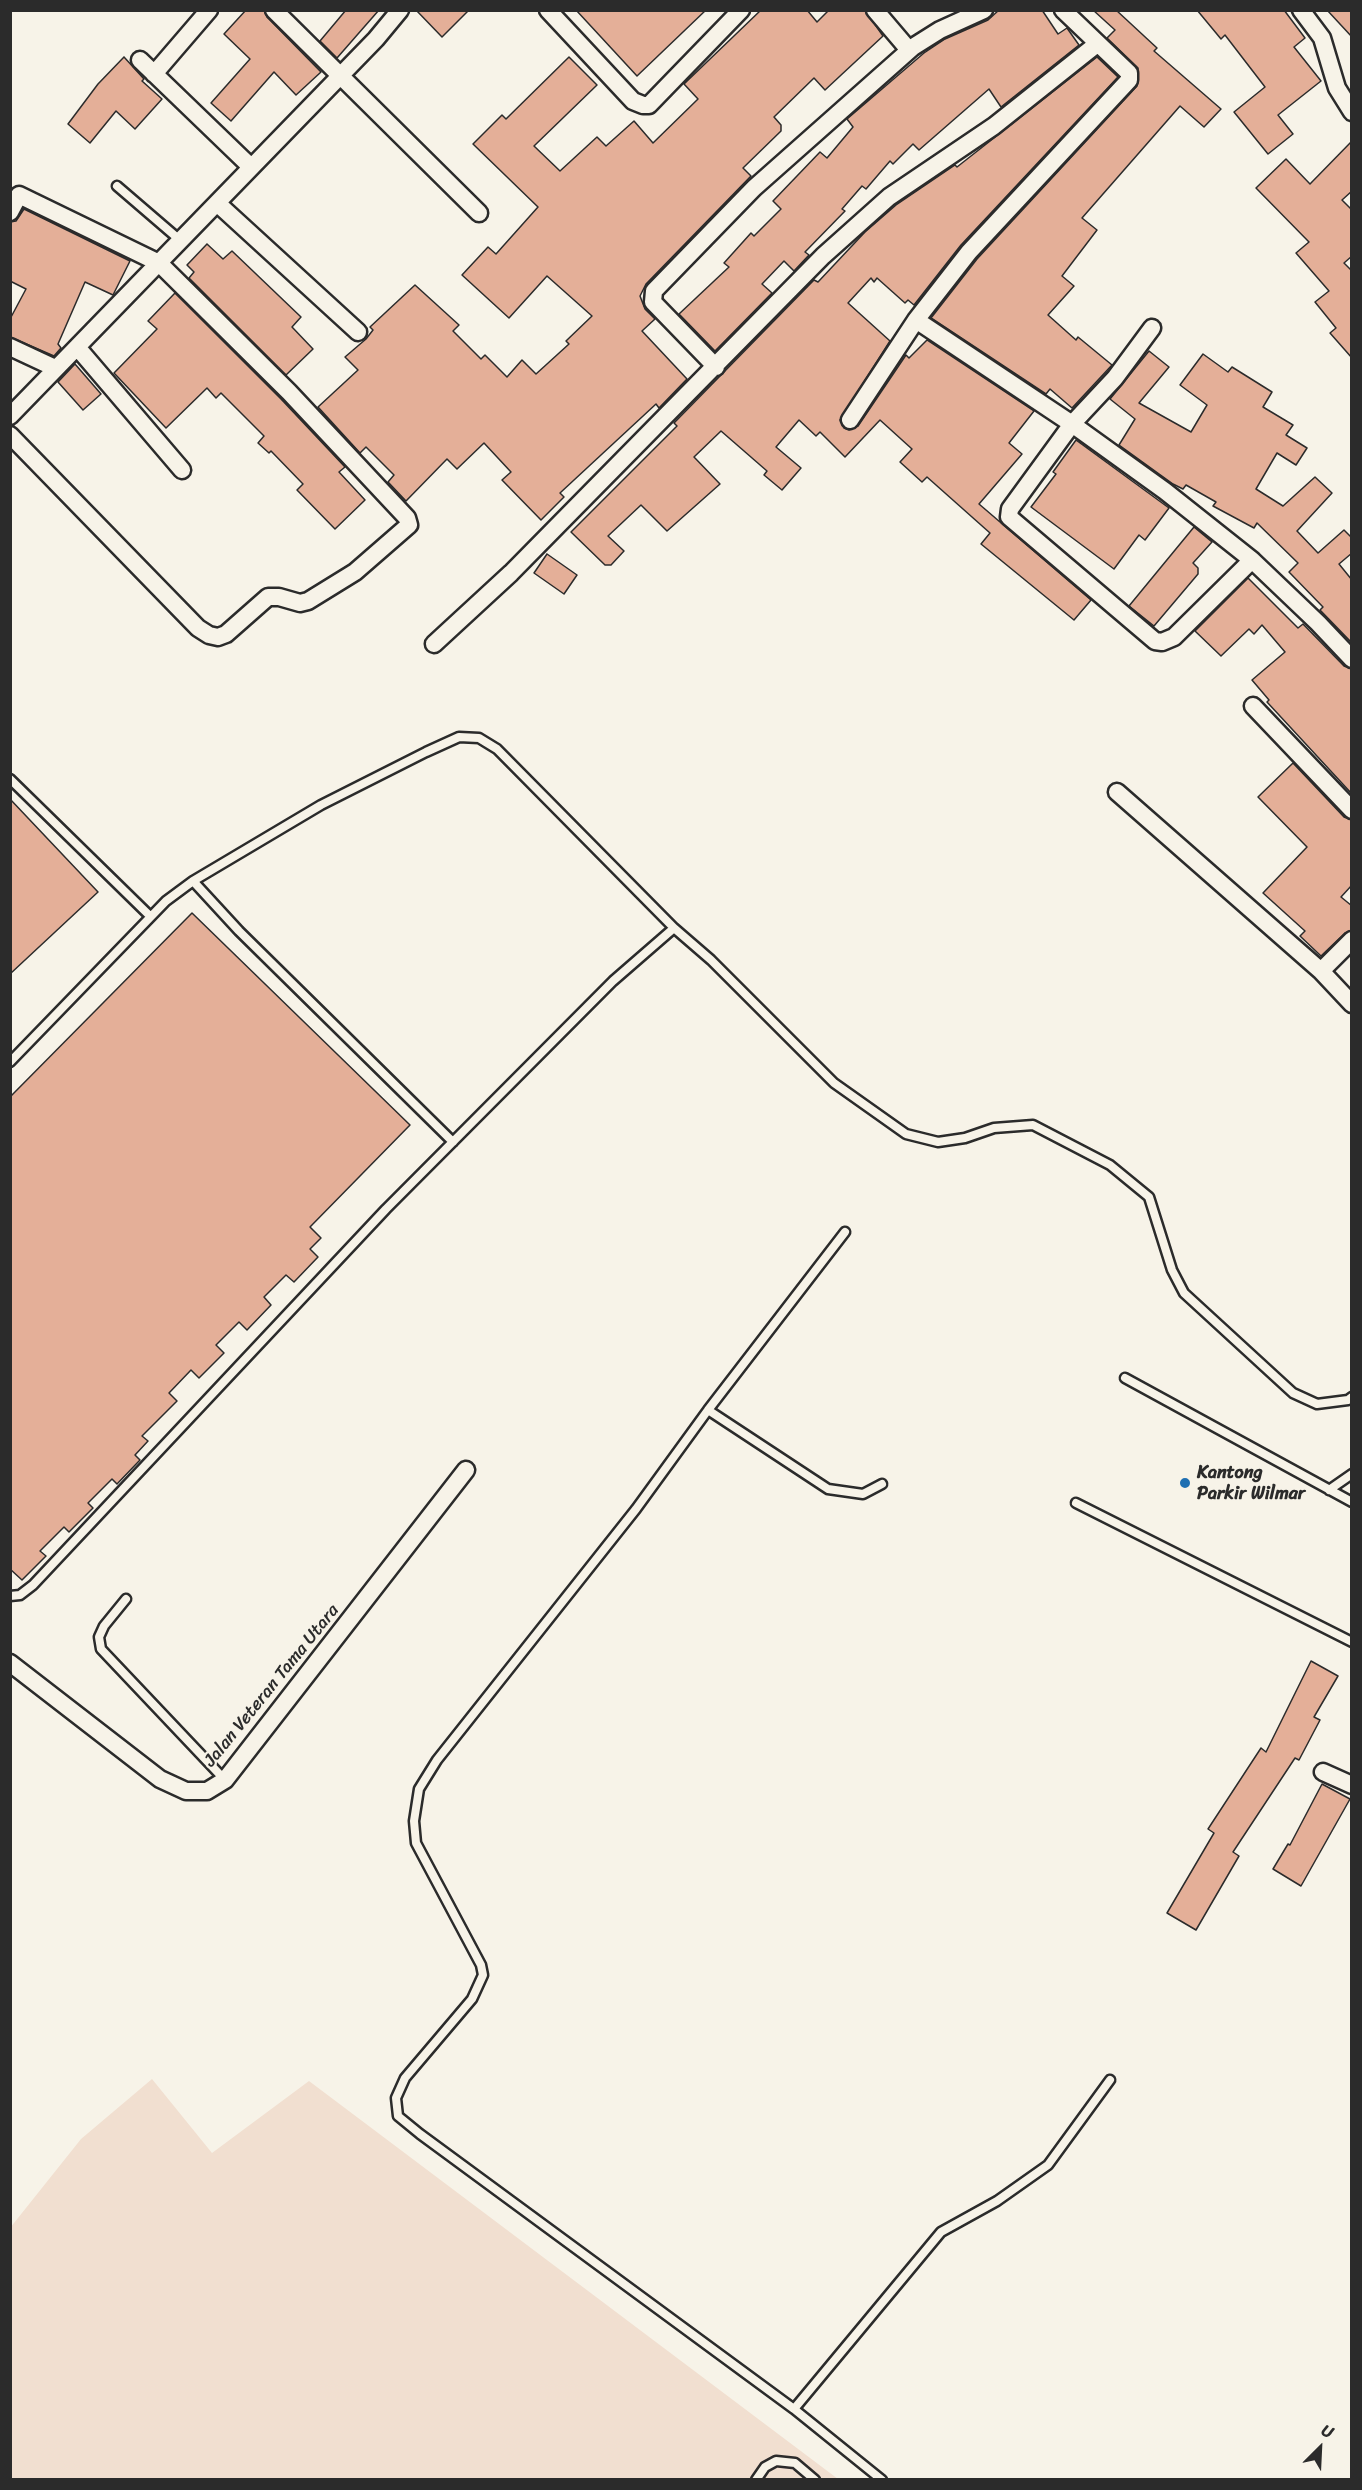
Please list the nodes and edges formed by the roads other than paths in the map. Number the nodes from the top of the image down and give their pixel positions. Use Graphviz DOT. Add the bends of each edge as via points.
graph roads {
  1 [pos="209,10"];
  2 [pos="274,10"];
  3 [pos="400,10"];
  4 [pos="548,10"];
  5 [pos="741,10"];
  6 [pos="875,10"];
  7 [pos="984,10"];
  8 [pos="1063,10"];
  9 [pos="1301,10"];
  10 [pos="1097,44"];
  11 [pos="909,50"];
  12 [pos="140,60"];
  13 [pos="154,74"];
  14 [pos="339,77"];
  15 [pos="1352,112"];
  16 [pos="251,167"];
  17 [pos="117,186"];
  18 [pos="15,193"];
  19 [pos="217,203"];
  20 [pos="10,212"];
  21 [pos="479,213"];
  22 [pos="181,241"];
  23 [pos="159,263"];
  24 [pos="916,320"];
  25 [pos="1152,328"];
  26 [pos="358,332"];
  27 [pos="10,347"];
  28 [pos="77,348"];
  29 [pos="716,367"];
  30 [pos="55,368"];
  31 [pos="10,416"];
  32 [pos="850,420"];
  33 [pos="1072,424"];
  34 [pos="10,435"];
  35 [pos="182,470"];
  36 [pos="1252,560"];
  37 [pos="434,644"];
  38 [pos="1352,659"];
  39 [pos="1253,706"];
  40 [pos="10,779"];
  41 [pos="1117,792"];
  42 [pos="1352,810"];
  43 [pos="193,881"];
  44 [pos="150,916"];
  45 [pos="674,928"];
  46 [pos="1352,940"];
  47 [pos="1321,971"];
  48 [pos="1352,1004"];
  49 [pos="10,1062"];
  50 [pos="453,1142"];
  51 [pos="845,1232"];
  52 [pos="1125,1378"];
  53 [pos="1352,1397"];
  54 [pos="708,1410"];
  55 [pos="466,1470"];
  56 [pos="1352,1474"];
  57 [pos="882,1484"];
  58 [pos="1329,1490"];
  59 [pos="1352,1502"];
  60 [pos="1076,1503"];
  61 [pos="10,1596"];
  62 [pos="126,1599"];
  63 [pos="1352,1642"];
  64 [pos="10,1663"];
  65 [pos="1323,1772"];
  66 [pos="225,1780"];
  67 [pos="1352,1785"];
  68 [pos="1110,2080"];
  69 [pos="794,2409"];
  70 [pos="756,2480"];
  71 [pos="815,2480"];
  72 [pos="882,2480"];
  1 -- 13 [label="street"];
  2 -- 14 [label="street"];
  3 -- 14 [label="street"];
  4 -- 5 [label="street" via="633,102 649,105"];
  6 -- 11 [label="street"];
  7 -- 11 [label="street" via="940,30"];
  8 -- 10 [label="street"];
  9 -- 15 [label="street" via="1322,38 1336,88"];
  10 -- 24 [label="street" via="1129,73 1127,83 984,235"];
  10 -- 29 [label="street" via="994,126 889,197 823,256"];
  11 -- 29 [label="street" via="754,188 654,291 653,302"];
  12 -- 13 [label="street"];
  13 -- 16 [label="street"];
  14 -- 16 [label="street"];
  14 -- 21 [label="street"];
  16 -- 19 [label="street"];
  17 -- 22 [label="lane"];
  18 -- 20 [label="street"];
  18 -- 23 [label="street"];
  19 -- 22 [label="street"];
  19 -- 26 [label="street"];
  22 -- 23 [label="street"];
  23 -- 28 [label="street"];
  23 -- 34 [label="street" via="289,392 407,518 409,525 405,531 355,572 308,601 268,597 226,634 209,635"];
  24 -- 32 [label="street"];
  24 -- 33 [label="street"];
  25 -- 33 [label="street" via="1115,378"];
  27 -- 30 [label="street"];
  28 -- 30 [label="street"];
  28 -- 35 [label="street"];
  29 -- 37 [label="street" via="511,573"];
  30 -- 31 [label="street"];
  33 -- 36 [label="street"];
  33 -- 36 [label="street" via="1010,509 1009,517 1145,634 1162,642 1174,637"];
  36 -- 38 [label="street"];
  39 -- 42 [label="street"];
  40 -- 44 [label="lane"];
  41 -- 47 [label="street"];
  43 -- 44 [label="lane"];
  43 -- 45 [label="lane" via="321,806 416,757 459,737 479,738 497,749"];
  43 -- 50 [label="lane"];
  44 -- 49 [label="lane"];
  45 -- 50 [label="lane" via="613,981"];
  45 -- 53 [label="lane" via="834,1083 906,1134 938,1142 994,1128 1033,1125 1110,1165 1149,1197 1172,1270 1184,1293 1293,1394 1317,1404"];
  46 -- 47 [label="street"];
  47 -- 48 [label="street"];
  50 -- 61 [label="lane" via="33,1585 20,1595"];
  51 -- 54 [label="lane"];
  52 -- 58 [label="lane"];
  54 -- 57 [label="lane" via="828,1489 863,1494"];
  54 -- 69 [label="lane" via="636,1509 437,1760 419,1790 414,1821 416,1843 483,1975 472,2000 405,2078 396,2098 398,2116 420,2134"];
  55 -- 66 [label="street, Jalan Veteran Tama Utara"];
  56 -- 58 [label="lane"];
  58 -- 59 [label="lane"];
  60 -- 63 [label="lane"];
  62 -- 66 [label="lane" via="104,1626 99,1637 101,1649"];
  64 -- 66 [label="street, Jalan Veteran Tama Utara" via="160,1779 186,1791 207,1791"];
  65 -- 67 [label="street"];
  68 -- 69 [label="lane" via="1047,2165 997,2201 941,2232"];
  69 -- 72 [label="lane"];
  70 -- 71 [label="lane" via="765,2467 776,2462 795,2463"];
}
